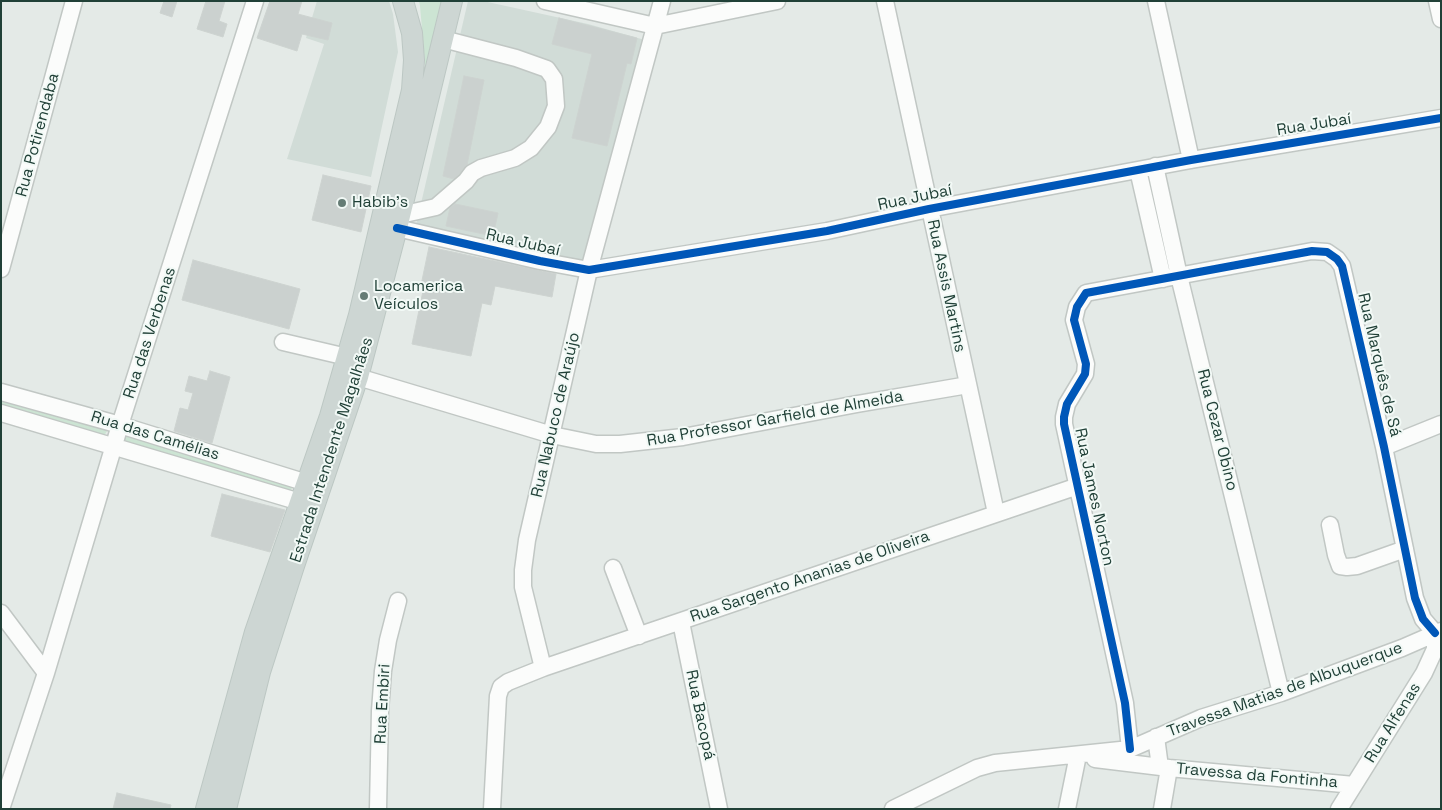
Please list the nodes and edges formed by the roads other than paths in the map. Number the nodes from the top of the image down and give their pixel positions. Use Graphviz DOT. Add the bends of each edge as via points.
graph roads {
  1 [pos="74,1"];
  2 [pos="255,1"];
  3 [pos="403,1"];
  4 [pos="452,1"];
  5 [pos="546,1"];
  6 [pos="662,1"];
  7 [pos="777,1"];
  8 [pos="885,1"];
  9 [pos="1156,1"];
  10 [pos="1437,1"];
  11 [pos="1441,19"];
  12 [pos="656,26"];
  13 [pos="442,40"];
  14 [pos="1441,118"];
  15 [pos="1191,160"];
  16 [pos="1155,166"];
  17 [pos="1138,170"];
  18 [pos="929,209"];
  19 [pos="399,221"];
  20 [pos="1,269"];
  21 [pos="589,270"];
  22 [pos="1171,278"];
  23 [pos="283,342"];
  24 [pos="348,357"];
  25 [pos="358,377"];
  26 [pos="968,385"];
  27 [pos="1,392"];
  28 [pos="1,413"];
  29 [pos="1441,424"];
  30 [pos="120,425"];
  31 [pos="552,435"];
  32 [pos="114,446"];
  33 [pos="1384,447"];
  34 [pos="308,483"];
  35 [pos="1078,486"];
  36 [pos="300,502"];
  37 [pos="996,512"];
  38 [pos="1330,525"];
  39 [pos="1405,549"];
  40 [pos="613,568"];
  41 [pos="398,601"];
  42 [pos="1,613"];
  43 [pos="681,622"];
  44 [pos="1438,632"];
  45 [pos="639,636"];
  46 [pos="543,668"];
  47 [pos="46,673"];
  48 [pos="1281,692"];
  49 [pos="1156,738"];
  50 [pos="1130,748"];
  51 [pos="1081,755"];
  52 [pos="1165,767"];
  53 [pos="1354,785"];
  54 [pos="1,809"];
  55 [pos="206,809"];
  56 [pos="226,809"];
  57 [pos="378,809"];
  58 [pos="492,809"];
  59 [pos="719,809"];
  60 [pos="893,809"];
  61 [pos="1067,809"];
  62 [pos="1162,809"];
  63 [pos="1339,809"];
  1 -- 20 [label="street, Rua Potirendaba"];
  2 -- 30 [label="street, Rua das Verbenas"];
  3 -- 24 [label="main road, Estrada Intendente Magalhães" via="412,33 412,90"];
  4 -- 13 [label="main road, Estrada Intendente Magalhães"];
  5 -- 12 [label="street"];
  6 -- 12 [label="street, Rua Nabuco de Araújo"];
  7 -- 12 [label="street"];
  8 -- 18 [label="street, Rua Assis Martins"];
  9 -- 15 [label="street"];
  10 -- 11 [label="street"];
  12 -- 21 [label="street, Rua Nabuco de Araújo"];
  13 -- 19 [label="main road, Estrada Intendente Magalhães"];
  13 -- 19 [label="street" via="548,69 554,79 556,106 548,127 531,148 515,158 481,168 436,207"];
  14 -- 15 [label="street, Rua Jubaí"];
  15 -- 16 [label="street, Rua Jubaí"];
  16 -- 17 [label="street, Rua Jubaí"];
  16 -- 22 [label="street, Rua Cezar Obino"];
  17 -- 18 [label="street, Rua Jubaí"];
  17 -- 22 [label="street, Rua Cezar Obino"];
  18 -- 21 [label="street, Rua Jubaí" via="827,231"];
  18 -- 26 [label="street, Rua Assis Martins"];
  19 -- 21 [label="street, Rua Jubaí" via="540,262"];
  19 -- 25 [label="main road, Estrada Intendente Magalhães"];
  21 -- 31 [label="street, Rua Nabuco de Araújo"];
  22 -- 33 [label="street, Rua Marquês de Sá" via="1312,251 1327,252 1338,259"];
  22 -- 35 [label="street, Rua James Norton" via="1086,293 1077,307 1074,320 1086,370 1067,404 1064,417"];
  22 -- 48 [label="street, Rua Cezar Obino"];
  23 -- 24 [label="street"];
  24 -- 34 [label="main road, Estrada Intendente Magalhães"];
  25 -- 31 [label="street, Rua Professor Garfield de Almeida"];
  25 -- 56 [label="main road, Estrada Intendente Magalhães" via="260,672"];
  26 -- 31 [label="street, Rua Professor Garfield de Almeida" via="647,442 596,444"];
  26 -- 37 [label="street, Rua Assis Martins"];
  27 -- 30 [label="street, Rua das Camélias"];
  28 -- 32 [label="street, Rua das Camélias"];
  29 -- 33 [label="street"];
  30 -- 32 [label="street, Rua das Verbenas"];
  30 -- 34 [label="street, Rua das Camélias"];
  31 -- 46 [label="street, Rua Nabuco de Araújo" via="523,570 527,607"];
  32 -- 36 [label="street, Rua das Camélias"];
  32 -- 47 [label="street, Rua das Verbenas"];
  33 -- 39 [label="street, Rua Marquês de Sá"];
  34 -- 36 [label="main road, Estrada Intendente Magalhães"];
  35 -- 37 [label="street, Rua Sargento Ananias de Oliveira"];
  35 -- 50 [label="street, Rua James Norton" via="1125,704"];
  36 -- 55 [label="main road, Estrada Intendente Magalhães" via="255,632"];
  37 -- 43 [label="street, Rua Sargento Ananias de Oliveira"];
  38 -- 39 [label="street" via="1340,566 1357,566"];
  39 -- 44 [label="street, Rua Marquês de Sá" via="1415,598 1423,619"];
  40 -- 45 [label="street"];
  41 -- 57 [label="street, Rua Embiri" via="383,671"];
  42 -- 47 [label="street"];
  43 -- 45 [label="street, Rua Sargento Ananias de Oliveira"];
  43 -- 59 [label="street, Rua Bacopá"];
  44 -- 48 [label="street, Travessa Matias de Albuquerque"];
  44 -- 53 [label="street, Rua Alfenas" via="1427,668"];
  45 -- 46 [label="street, Rua Sargento Ananias de Oliveira"];
  46 -- 58 [label="street" via="508,682 499,691"];
  47 -- 54 [label="street, Rua das Verbenas"];
  48 -- 49 [label="street, Travessa Matias de Albuquerque" via="1201,718"];
  49 -- 50 [label="street, Travessa Matias de Albuquerque"];
  49 -- 52 [label="street, Travessa da Fontinha"];
  50 -- 51 [label="street, Travessa da Fontinha"];
  51 -- 52 [label="street, Travessa da Fontinha"];
  51 -- 60 [label="street, Travessa da Fontinha" via="977,768"];
  51 -- 61 [label="street"];
  52 -- 53 [label="street, Travessa da Fontinha"];
  52 -- 62 [label="street"];
  53 -- 63 [label="street, Rua Alfenas"];
}
